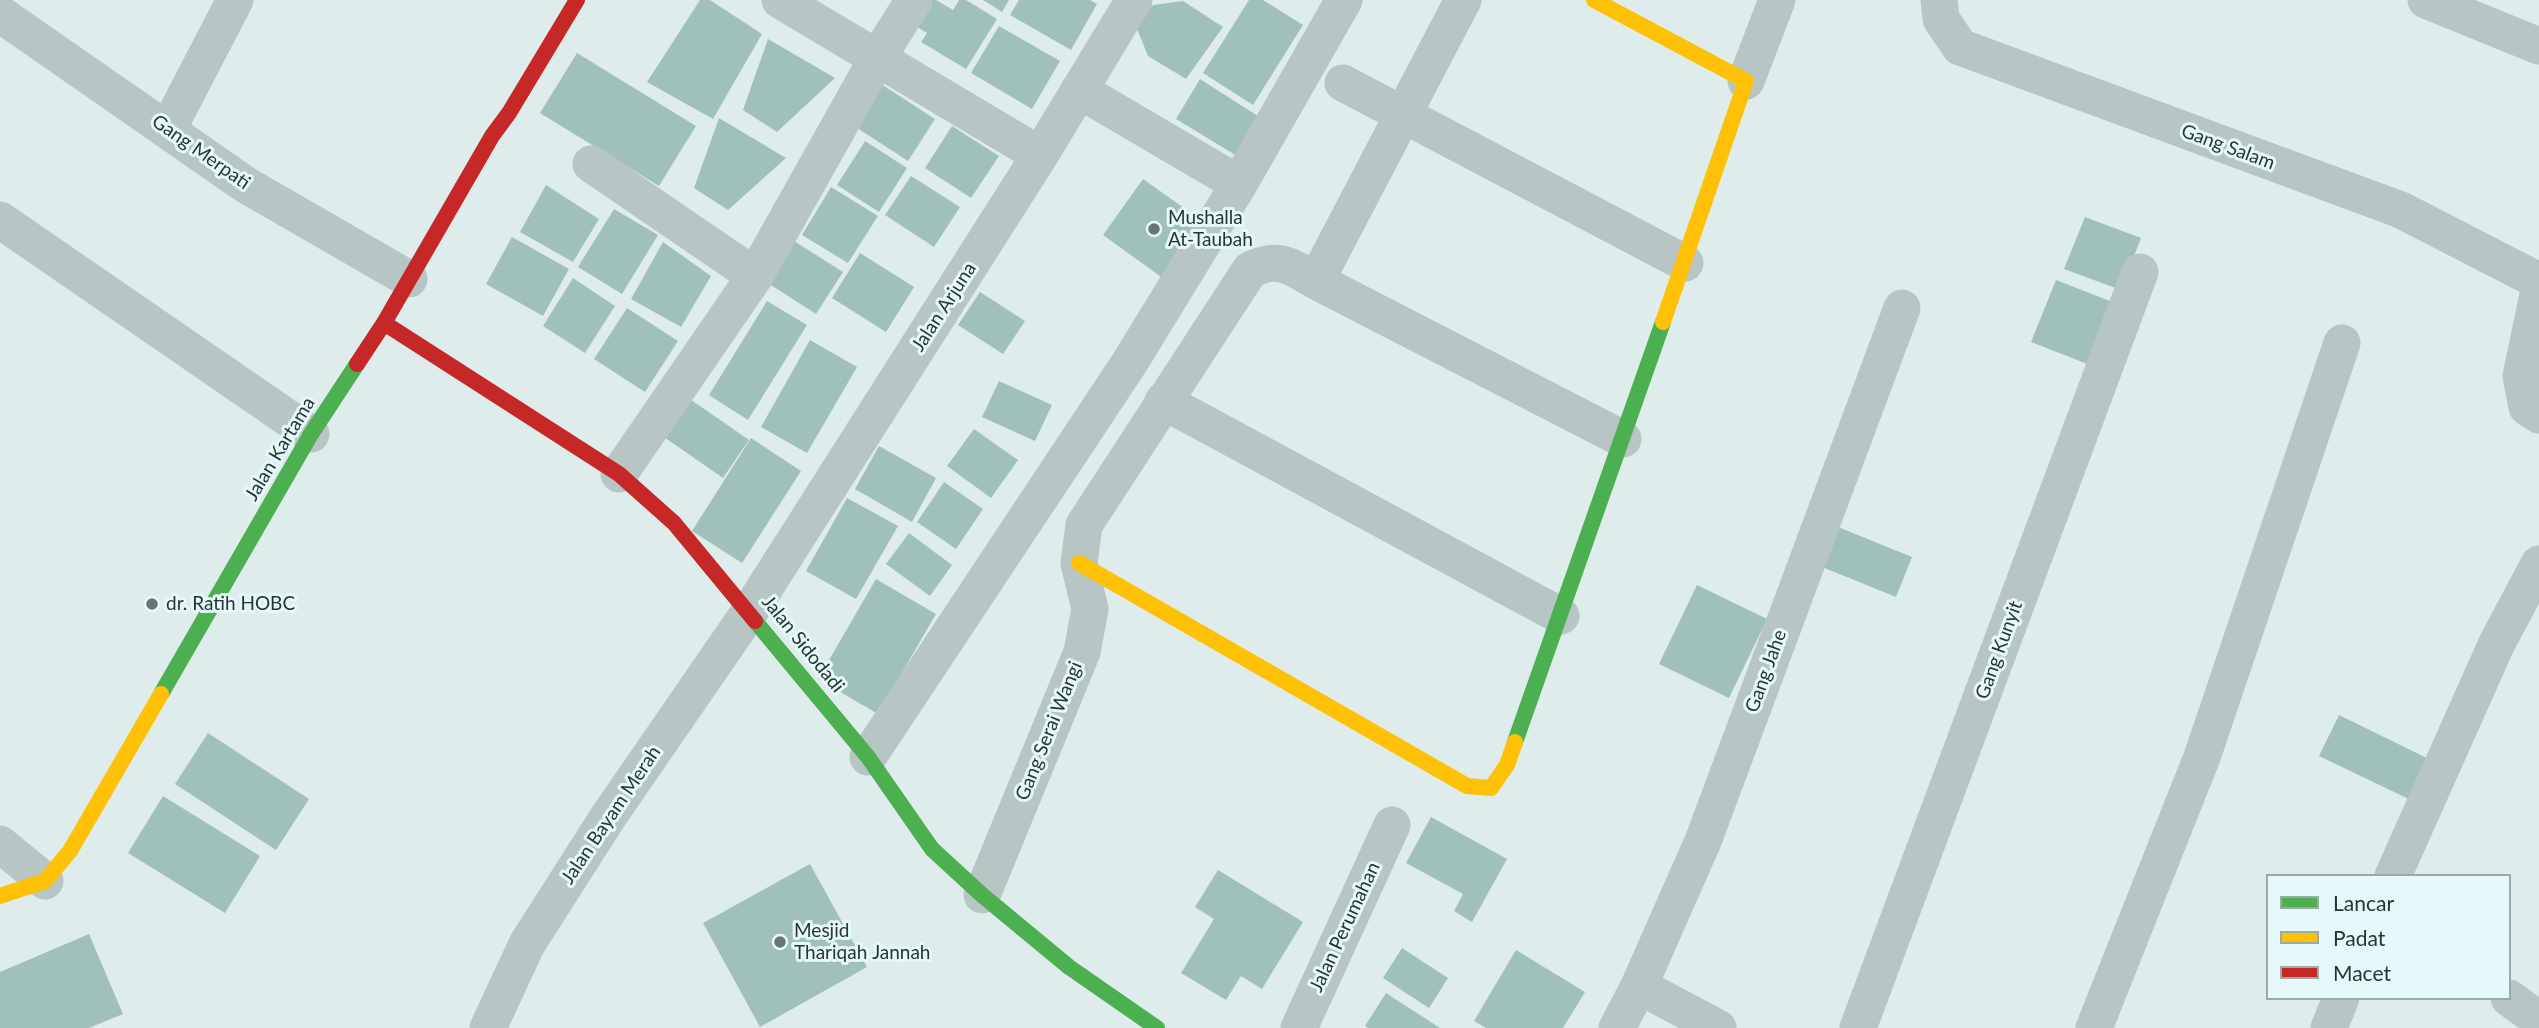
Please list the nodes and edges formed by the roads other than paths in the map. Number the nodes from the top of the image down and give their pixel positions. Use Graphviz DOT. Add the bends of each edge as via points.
graph roads {
  1 [pos="235,0"];
  2 [pos="577,0"];
  3 [pos="780,0"];
  4 [pos="914,0"];
  5 [pos="1134,0"];
  6 [pos="1344,0"];
  7 [pos="1463,0"];
  8 [pos="1594,0"];
  9 [pos="1777,0"];
  10 [pos="1939,0"];
  11 [pos="2426,0"];
  12 [pos="0,14"];
  13 [pos="2539,46"];
  14 [pos="878,57"];
  15 [pos="1746,81"];
  16 [pos="1343,83"];
  17 [pos="1079,90"];
  18 [pos="1404,116"];
  19 [pos="168,129"];
  20 [pos="1040,155"];
  21 [pos="591,164"];
  22 [pos="1239,184"];
  23 [pos="0,220"];
  24 [pos="1685,263"];
  25 [pos="2140,272"];
  26 [pos="755,276"];
  27 [pos="408,279"];
  28 [pos="1316,281"];
  29 [pos="2539,281"];
  30 [pos="2539,290"];
  31 [pos="1902,308"];
  32 [pos="384,323"];
  33 [pos="2342,343"];
  34 [pos="1163,401"];
  35 [pos="2539,415"];
  36 [pos="311,434"];
  37 [pos="1623,439"];
  38 [pos="620,474"];
  39 [pos="1079,563"];
  40 [pos="2539,564"];
  41 [pos="750,611"];
  42 [pos="1561,616"];
  43 [pos="868,757"];
  44 [pos="1392,825"];
  45 [pos="0,844"];
  46 [pos="2394,874"];
  47 [pos="45,881"];
  48 [pos="982,895"];
  49 [pos="0,896"];
  50 [pos="1639,986"];
  51 [pos="2340,1000"];
  52 [pos="2511,1000"];
  53 [pos="2539,1020"];
  54 [pos="488,1028"];
  55 [pos="1157,1028"];
  56 [pos="1299,1028"];
  57 [pos="1617,1028"];
  58 [pos="1718,1028"];
  59 [pos="1858,1028"];
  60 [pos="2094,1028"];
  61 [pos="2329,1028"];
  1 -- 19 [label="street"];
  2 -- 27 [label="street, Jalan Kartama"];
  3 -- 14 [label="street"];
  4 -- 14 [label="street"];
  5 -- 17 [label="street, Jalan Arjuna"];
  6 -- 22 [label="street"];
  7 -- 18 [label="street"];
  8 -- 15 [label="street"];
  9 -- 15 [label="street"];
  10 -- 29 [label="street, Gang Salam" via="1941,19 1960,47 2401,211"];
  11 -- 13 [label="street"];
  12 -- 19 [label="street, Gang Merpati"];
  14 -- 20 [label="street"];
  14 -- 26 [label="street"];
  15 -- 24 [label="street"];
  16 -- 18 [label="street"];
  17 -- 20 [label="street, Jalan Arjuna"];
  17 -- 22 [label="street"];
  18 -- 24 [label="street"];
  18 -- 28 [label="street"];
  19 -- 27 [label="street, Gang Merpati" via="246,185"];
  20 -- 41 [label="street, Jalan Arjuna"];
  21 -- 26 [label="street"];
  22 -- 43 [label="street" via="1130,362"];
  23 -- 36 [label="street"];
  24 -- 37 [label="street"];
  25 -- 59 [label="street, Gang Kunyit"];
  26 -- 38 [label="street"];
  27 -- 32 [label="street, Jalan Kartama"];
  28 -- 34 [label="street" via="1287,264 1265,263 1250,271"];
  28 -- 37 [label="street"];
  30 -- 35 [label="street" via="2521,376 2527,407"];
  31 -- 50 [label="street, Gang Jahe" via="1703,841"];
  32 -- 36 [label="street, Jalan Kartama"];
  32 -- 38 [label="street, Jalan Sidodadi"];
  33 -- 60 [label="street" via="2203,757"];
  34 -- 39 [label="street" via="1084,525"];
  34 -- 42 [label="street"];
  36 -- 47 [label="street, Jalan Kartama" via="70,851"];
  37 -- 42 [label="street"];
  38 -- 41 [label="street, Jalan Sidodadi" via="674,523"];
  39 -- 42 [label="street" via="1467,786 1491,788 1507,765"];
  39 -- 48 [label="street, Gang Serai Wangi" via="1090,608 1082,652"];
  40 -- 46 [label="street" via="2497,643"];
  41 -- 43 [label="street, Jalan Sidodadi"];
  41 -- 54 [label="street, Jalan Bayam Merah" via="527,944"];
  43 -- 48 [label="street, Jalan Sidodadi" via="932,849"];
  44 -- 56 [label="street, Jalan Perumahan"];
  45 -- 47 [label="street"];
  47 -- 49 [label="street"];
  48 -- 55 [label="street, Jalan Sidodadi" via="1069,967"];
  50 -- 57 [label="street, Gang Jahe"];
  50 -- 58 [label="street"];
  51 -- 61 [label="street"];
  52 -- 53 [label="street"];
}
